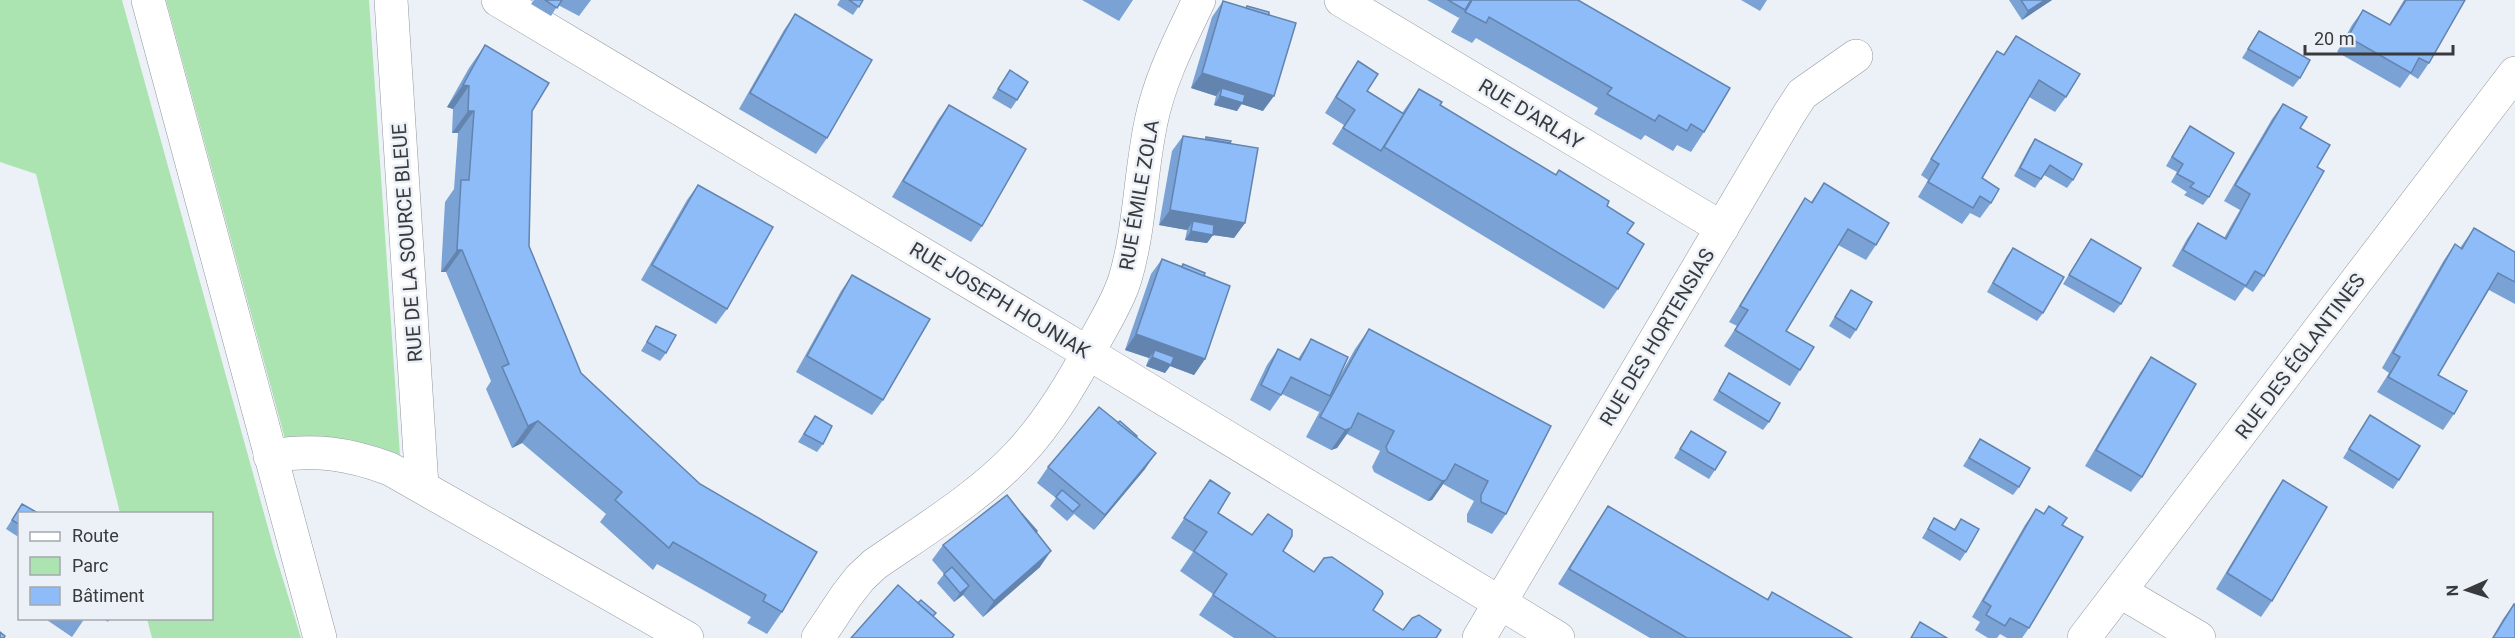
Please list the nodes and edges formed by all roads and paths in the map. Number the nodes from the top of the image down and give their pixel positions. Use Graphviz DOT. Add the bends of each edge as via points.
graph roads {
  1 [pos="148,0"];
  2 [pos="391,0"];
  3 [pos="498,0"];
  4 [pos="1199,0"];
  5 [pos="1341,0"];
  6 [pos="1857,56"];
  7 [pos="2515,73"];
  8 [pos="1722,228"];
  9 [pos="1088,353"];
  10 [pos="270,456"];
  11 [pos="422,486"];
  12 [pos="2121,592"];
  13 [pos="1500,602"];
  14 [pos="320,638"];
  15 [pos="687,638"];
  16 [pos="818,638"];
  17 [pos="1479,638"];
  18 [pos="1558,638"];
  19 [pos="2084,638"];
  20 [pos="2199,638"];
  1 -- 10 [label="street"];
  2 -- 11 [label="street, RUE DE LA SOURCE BLEUE"];
  3 -- 9 [label="street, RUE JOSEPH HOJNIAK"];
  4 -- 9 [label="street, RUE ÉMILE ZOLA" via="1167,67 1156,102 1125,279"];
  5 -- 8 [label="street, RUE D'ARLAY"];
  6 -- 8 [label="street, RUE DES HORTENSIAS" via="1802,94"];
  7 -- 12 [label="street, RUE DES ÉGLANTINES"];
  8 -- 13 [label="street, RUE DES HORTENSIAS"];
  9 -- 13 [label="street, RUE JOSEPH HOJNIAK"];
  9 -- 16 [label="street, RUE ÉMILE ZOLA" via="1058,404 1019,454 987,484 875,564 860,578"];
  10 -- 11 [label="street" via="299,452 357,457"];
  10 -- 14 [label="street"];
  11 -- 15 [label="street"];
  12 -- 19 [label="street, RUE DES ÉGLANTINES"];
  12 -- 20 [label="street"];
  13 -- 17 [label="street, RUE DES HORTENSIAS"];
  13 -- 18 [label="street, RUE JOSEPH HOJNIAK"];
}
